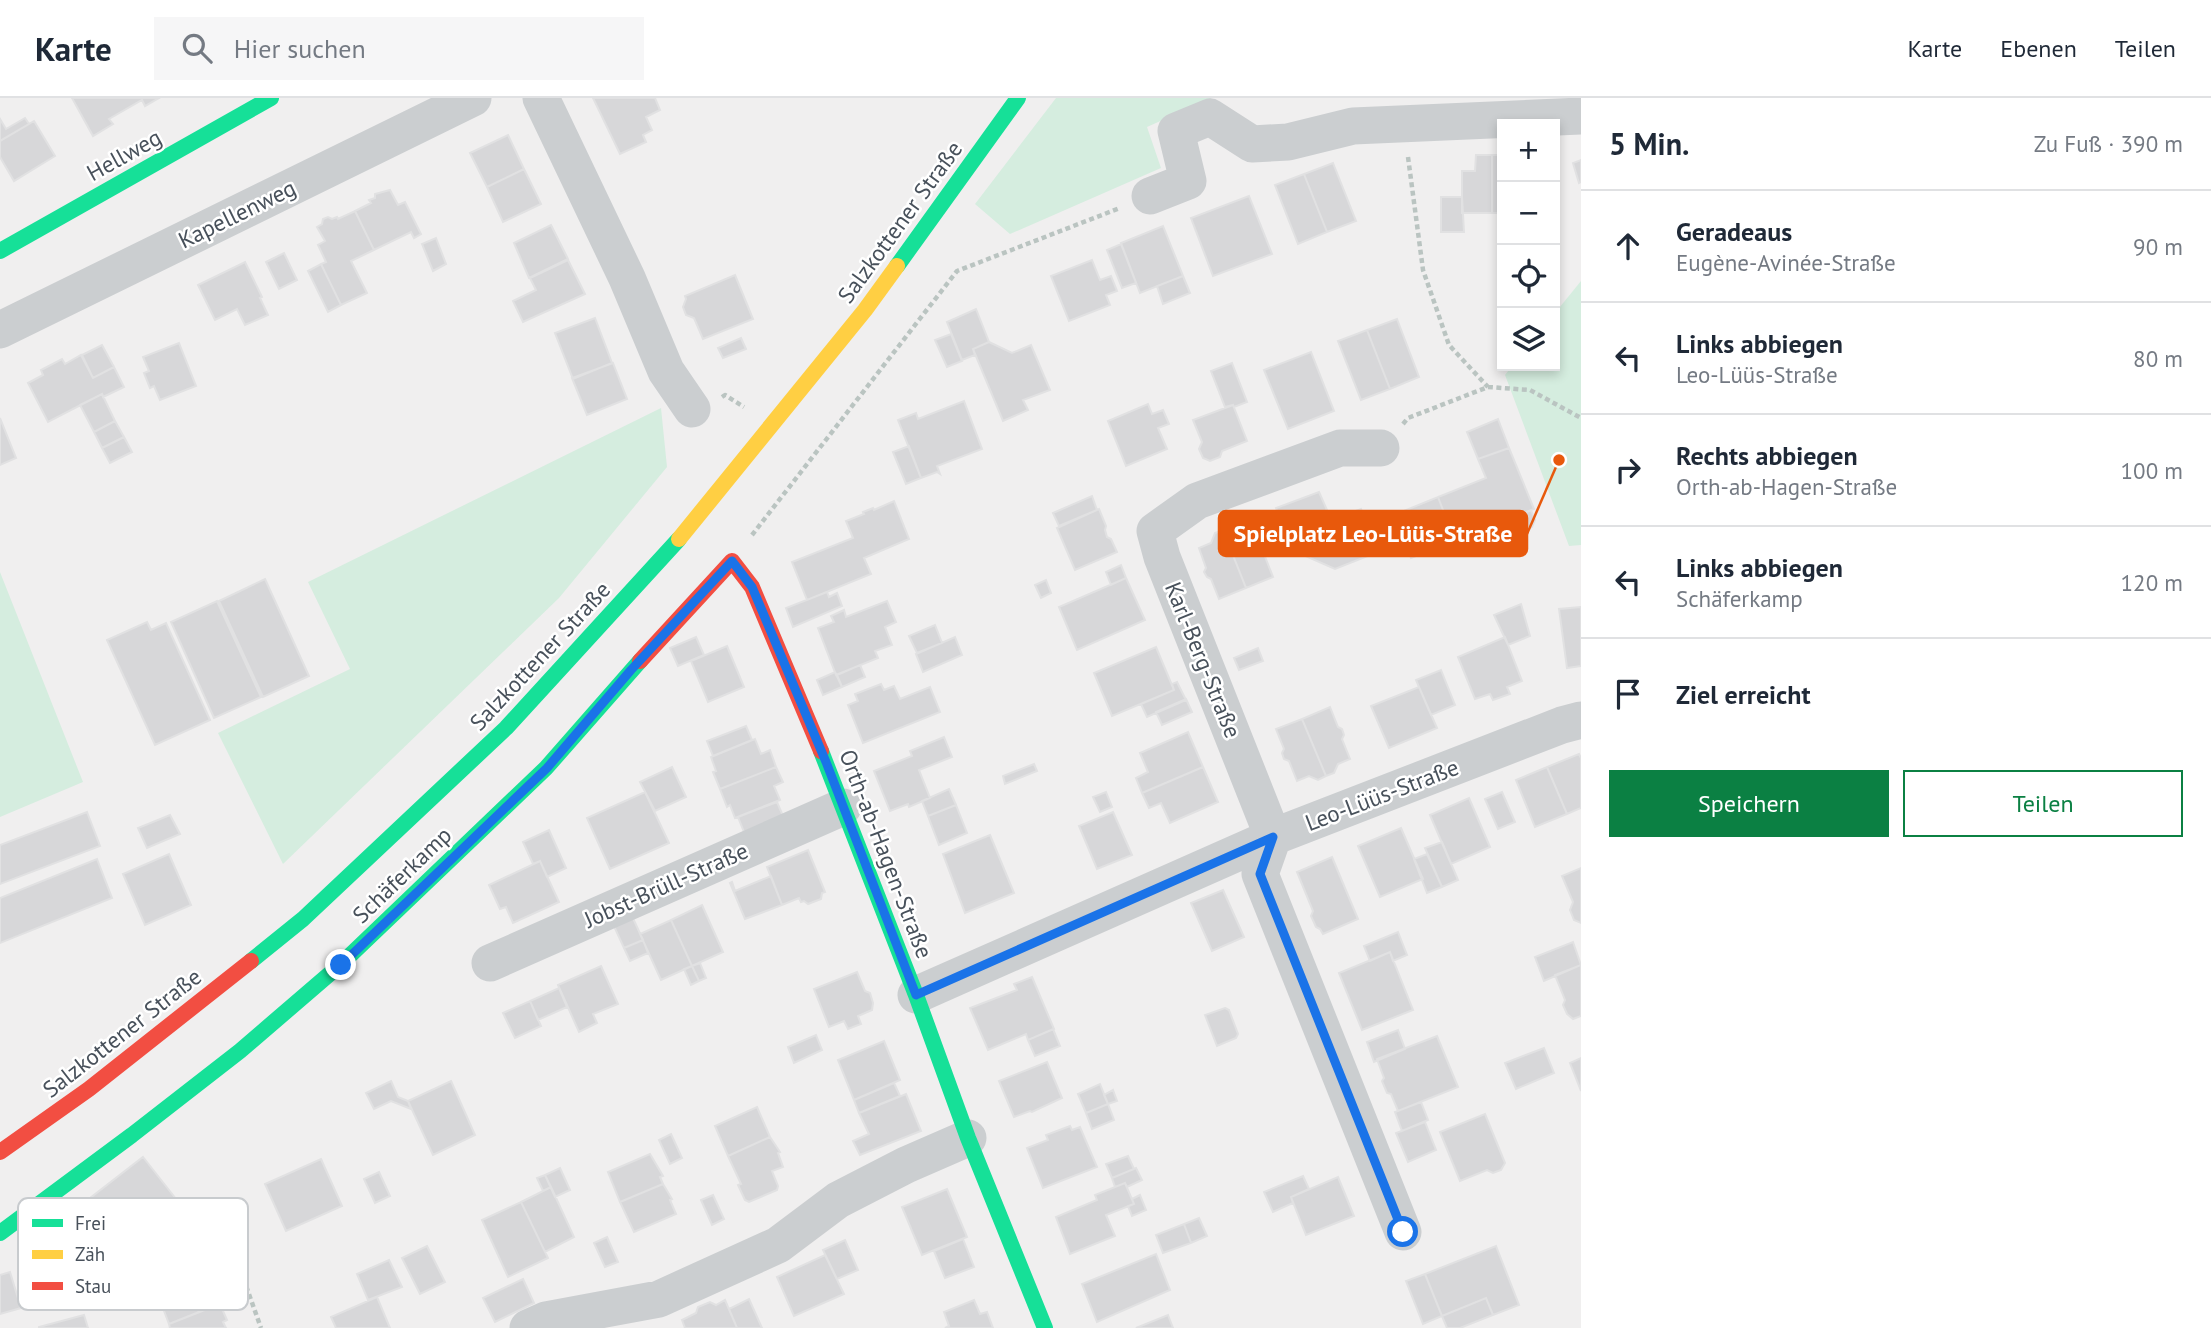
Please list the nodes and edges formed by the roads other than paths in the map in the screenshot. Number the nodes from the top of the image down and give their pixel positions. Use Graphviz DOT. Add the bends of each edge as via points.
graph roads {
  1 [pos="271,98"];
  2 [pos="473,98"];
  3 [pos="541,98"];
  4 [pos="1018,98"];
  5 [pos="1581,116"];
  6 [pos="1150,196"];
  7 [pos="0,251"];
  8 [pos="0,330"];
  9 [pos="692,409"];
  10 [pos="1381,448"];
  11 [pos="732,561"];
  12 [pos="1581,720"];
  13 [pos="843,807"];
  14 [pos="1273,837"];
  15 [pos="490,963"];
  16 [pos="916,995"];
  17 [pos="968,1138"];
  18 [pos="0,1152"];
  19 [pos="47,1198"];
  20 [pos="1403,1232"];
  21 [pos="528,1328"];
  22 [pos="1045,1328"];
  1 -- 7 [label="street, Hellweg"];
  2 -- 8 [label="street, Kapellenweg"];
  3 -- 9 [label="street" via="666,371"];
  4 -- 18 [label="street, Salzkottener Straße" via="865,310 734,472 664,558 506,728 303,919 89,1089"];
  5 -- 6 [label="street" via="1353,126 1288,142 1252,144 1210,117 1176,131 1188,181"];
  10 -- 14 [label="street, Karl-Berg-Straße" via="1340,447 1197,501 1155,531 1161,557"];
  11 -- 13 [label="street, Orth-ab-Hagen-Straße" via="752,587"];
  11 -- 19 [label="street, Schäferkamp" via="547,768 341,965 240,1051"];
  12 -- 14 [label="street, Leo-Lüüs-Straße"];
  13 -- 15 [label="street, Jobst-Brüll-Straße"];
  13 -- 16 [label="street, Orth-ab-Hagen-Straße"];
  14 -- 16 [label="street, Leo-Lüüs-Straße"];
  14 -- 20 [label="street" via="1260,874"];
  16 -- 17 [label="street, Orth-ab-Hagen-Straße"];
  17 -- 21 [label="street" via="838,1200 778,1245 659,1299 546,1320"];
  17 -- 22 [label="street, Orth-ab-Hagen-Straße"];
}
